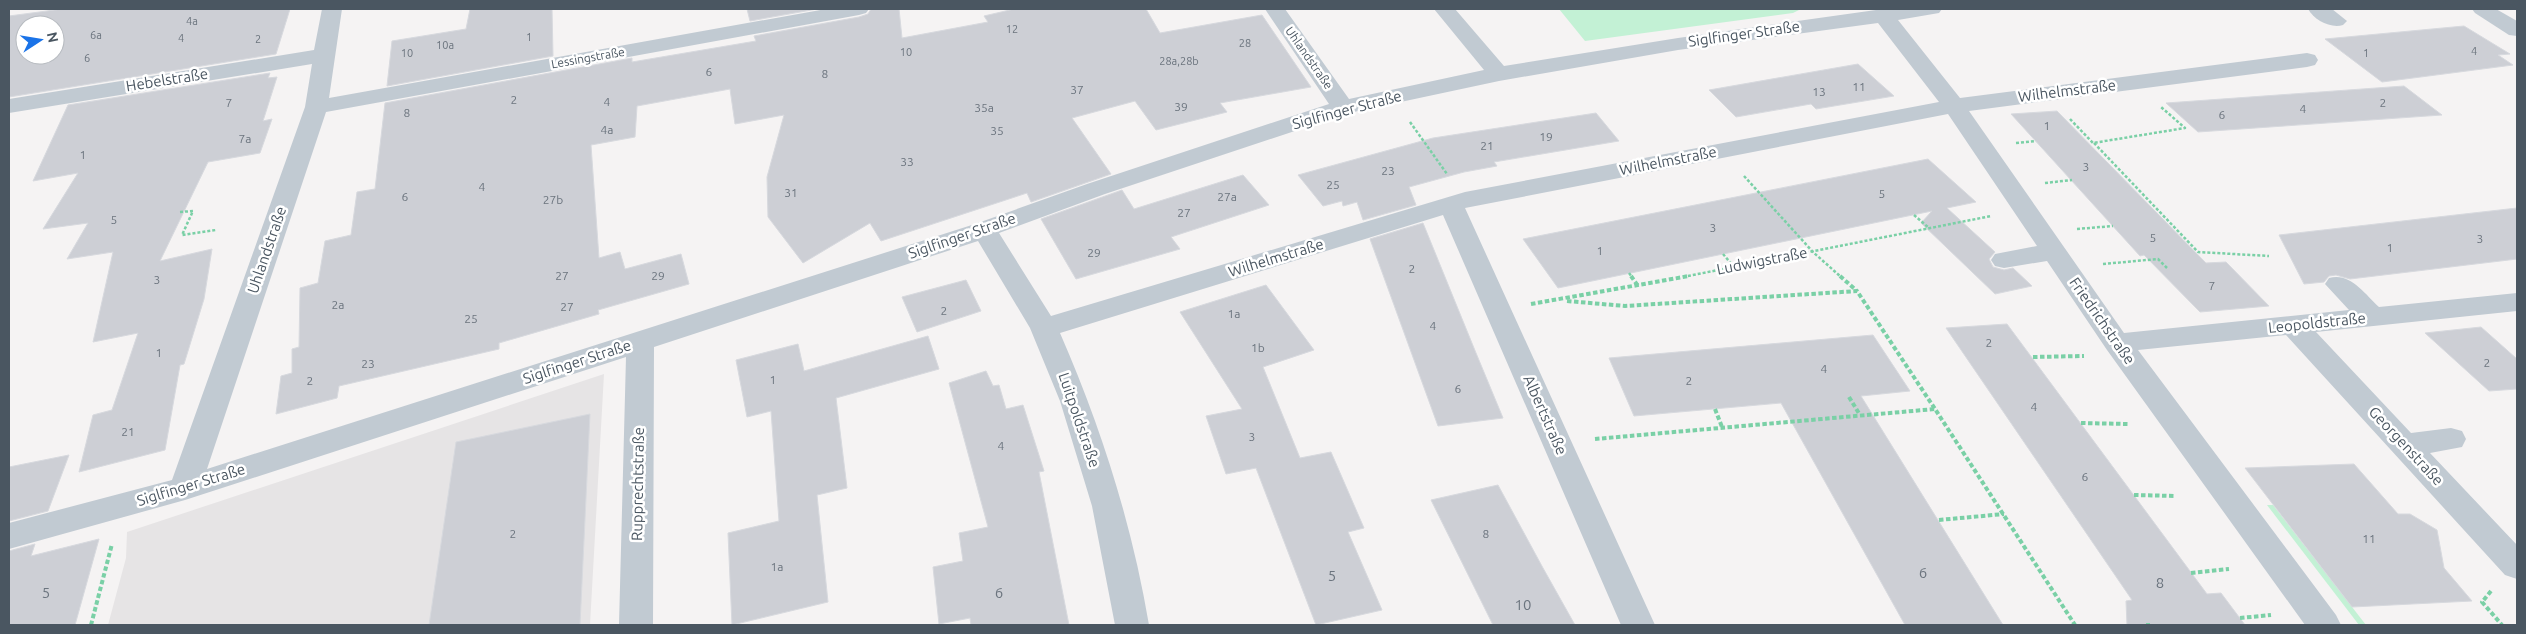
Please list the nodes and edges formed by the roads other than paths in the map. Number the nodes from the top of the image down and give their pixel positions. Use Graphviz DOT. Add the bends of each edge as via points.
graph roads {
  1 [pos="332,9"];
  2 [pos="859,9"];
  3 [pos="1275,9"];
  4 [pos="1444,9"];
  5 [pos="1932,9"];
  6 [pos="2318,9"];
  7 [pos="2482,9"];
  8 [pos="1883,15"];
  9 [pos="2336,21"];
  10 [pos="2517,30"];
  11 [pos="325,55"];
  12 [pos="2307,60"];
  13 [pos="1499,74"];
  14 [pos="9,106"];
  15 [pos="1954,106"];
  16 [pos="316,107"];
  17 [pos="1343,108"];
  18 [pos="1458,202"];
  19 [pos="984,230"];
  20 [pos="2043,252"];
  21 [pos="2004,260"];
  22 [pos="2338,284"];
  23 [pos="2517,302"];
  24 [pos="2374,318"];
  25 [pos="2294,326"];
  26 [pos="1044,328"];
  27 [pos="640,342"];
  28 [pos="2117,343"];
  29 [pos="2450,439"];
  30 [pos="2405,445"];
  31 [pos="184,488"];
  32 [pos="9,536"];
  33 [pos="2517,566"];
  34 [pos="636,625"];
  35 [pos="1132,625"];
  36 [pos="1638,625"];
  37 [pos="2324,625"];
  1 -- 11 [label="street, Uhlandstraße"];
  2 -- 16 [label="street, Lessingstraße"];
  3 -- 17 [label="street, Uhlandstraße"];
  4 -- 13 [label="street"];
  5 -- 8 [label="street, Siglfinger Straße"];
  6 -- 9 [label="street"];
  7 -- 10 [label="street"];
  8 -- 13 [label="street, Siglfinger Straße"];
  8 -- 15 [label="street, Friedrichstraße"];
  11 -- 14 [label="street, Hebelstraße"];
  11 -- 16 [label="street, Uhlandstraße"];
  12 -- 15 [label="street, Wilhelmstraße"];
  13 -- 17 [label="street, Siglfinger Straße"];
  15 -- 18 [label="street, Wilhelmstraße"];
  15 -- 20 [label="street, Friedrichstraße" via="2025,210"];
  16 -- 31 [label="street, Uhlandstraße"];
  17 -- 19 [label="street, Siglfinger Straße" via="1113,183"];
  18 -- 26 [label="street, Wilhelmstraße"];
  18 -- 36 [label="street, Albertstraße" via="1499,310"];
  19 -- 26 [label="street, Luitpoldstraße"];
  19 -- 27 [label="street, Siglfinger Straße"];
  20 -- 21 [label="street"];
  20 -- 28 [label="street, Friedrichstraße"];
  22 -- 24 [label="street"];
  23 -- 24 [label="street, Leopoldstraße"];
  24 -- 25 [label="street, Leopoldstraße"];
  25 -- 28 [label="street, Leopoldstraße"];
  25 -- 30 [label="street, Georgenstraße"];
  26 -- 35 [label="street, Luitpoldstraße" via="1075,401 1108,506"];
  27 -- 31 [label="street, Siglfinger Straße"];
  27 -- 34 [label="street, Rupprechtstraße"];
  28 -- 37 [label="street, Friedrichstraße"];
  29 -- 30 [label="street"];
  30 -- 33 [label="street, Georgenstraße"];
  31 -- 32 [label="street, Siglfinger Straße"];
}
